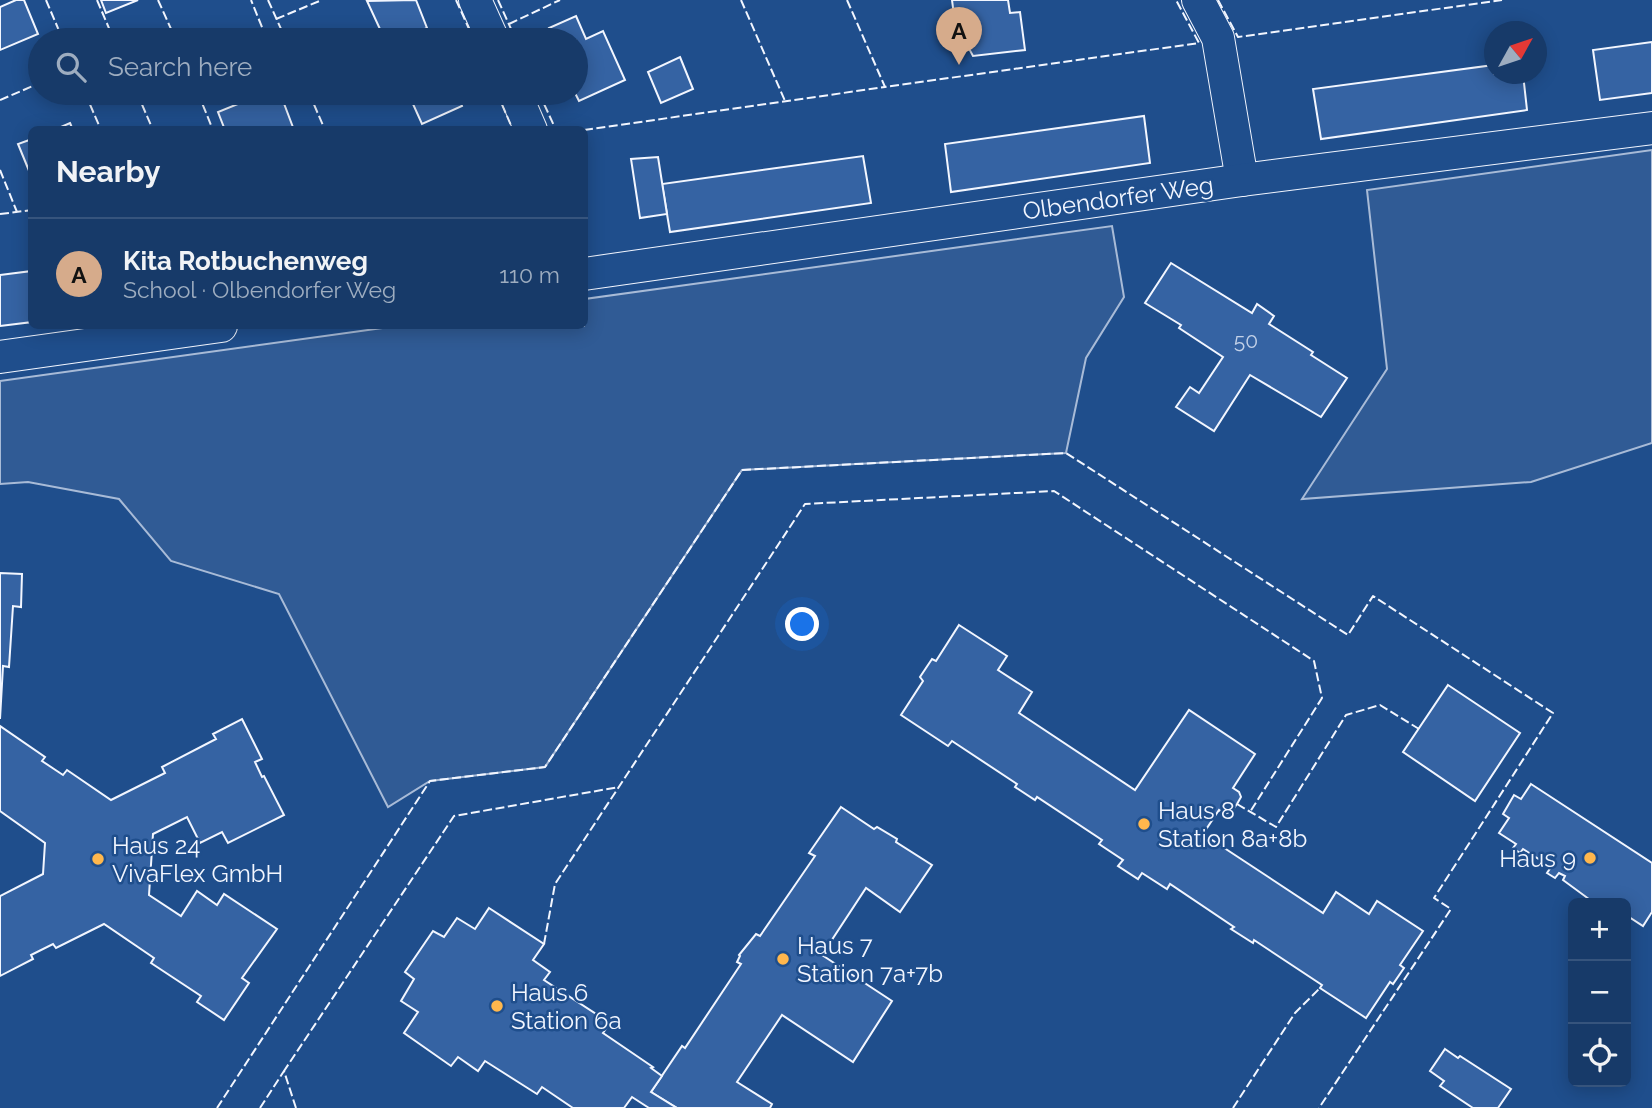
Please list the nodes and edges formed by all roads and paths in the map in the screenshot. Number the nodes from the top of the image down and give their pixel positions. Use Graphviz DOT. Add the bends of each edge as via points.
graph roads {
  1 [pos="475,0"];
  2 [pos="1198,0"];
  3 [pos="487,28"];
  4 [pos="520,105"];
  5 [pos="529,126"];
  6 [pos="1652,128"];
  7 [pos="1242,180"];
  8 [pos="588,273"];
  9 [pos="200,329"];
  10 [pos="0,357"];
  1 -- 3 [label="street"];
  2 -- 7 [label="street" via="1218,38"];
  4 -- 5 [label="street"];
  6 -- 7 [label="street, Olbendorfer Weg"];
  7 -- 8 [label="street, Olbendorfer Weg"];
  9 -- 10 [label="street"];
}
